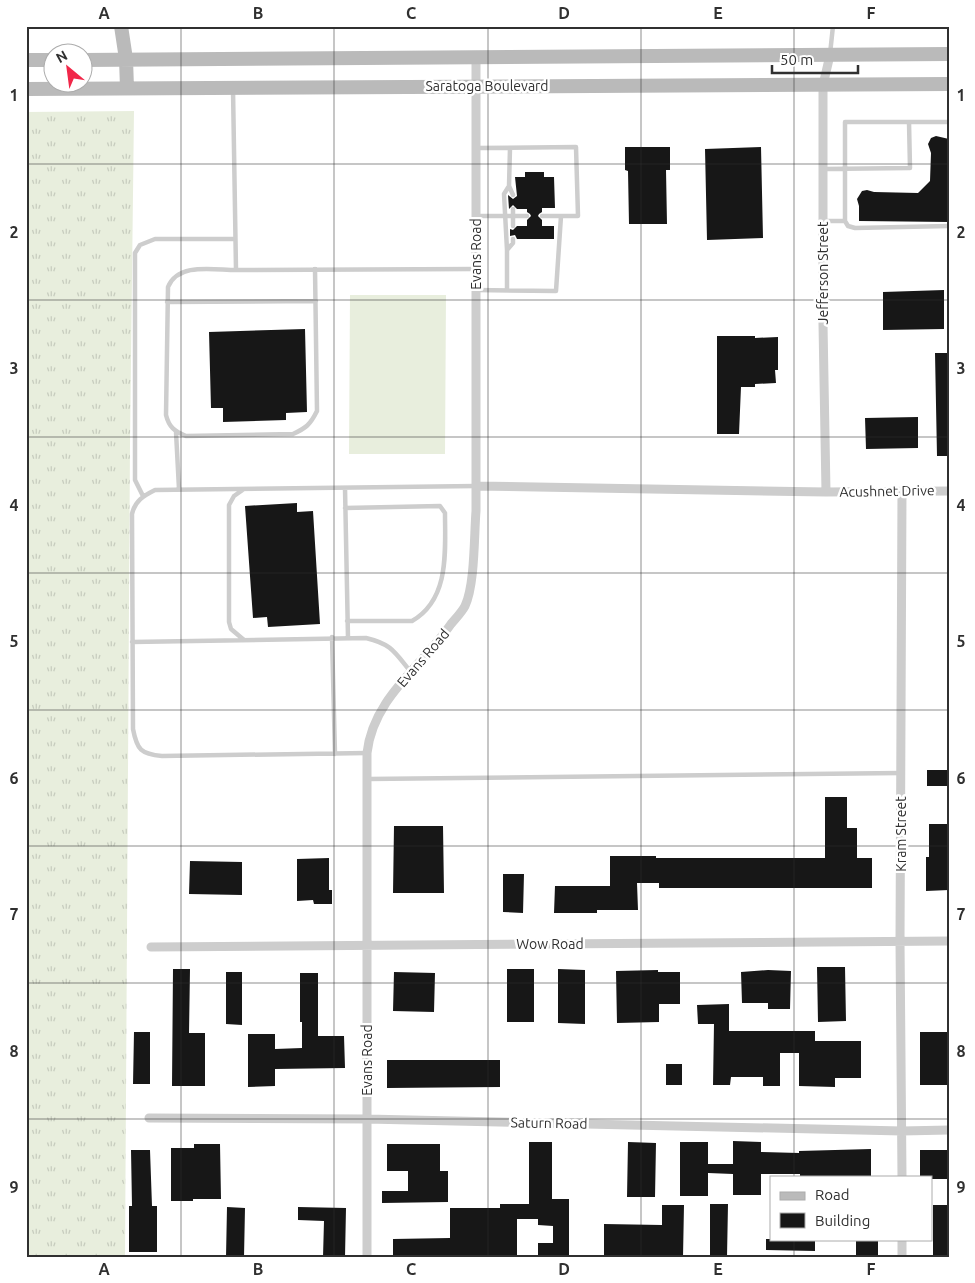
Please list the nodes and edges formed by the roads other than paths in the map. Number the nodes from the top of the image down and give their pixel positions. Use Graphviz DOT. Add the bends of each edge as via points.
graph roads {
  1 [pos="121,26"];
  2 [pos="833,26"];
  3 [pos="949,54"];
  4 [pos="830,55"];
  5 [pos="476,57"];
  6 [pos="126,59"];
  7 [pos="26,60"];
  8 [pos="42,60"];
  9 [pos="92,60"];
  10 [pos="949,84"];
  11 [pos="823,85"];
  12 [pos="476,86"];
  13 [pos="127,88"];
  14 [pos="233,88"];
  15 [pos="26,89"];
  16 [pos="908,122"];
  17 [pos="949,122"];
  18 [pos="476,148"];
  19 [pos="510,148"];
  20 [pos="823,169"];
  21 [pos="845,169"];
  22 [pos="509,186"];
  23 [pos="512,195"];
  24 [pos="513,208"];
  25 [pos="476,216"];
  26 [pos="505,216"];
  27 [pos="513,216"];
  28 [pos="527,216"];
  29 [pos="542,216"];
  30 [pos="561,216"];
  31 [pos="823,221"];
  32 [pos="845,221"];
  33 [pos="513,226"];
  34 [pos="949,226"];
  35 [pos="235,239"];
  36 [pos="514,239"];
  37 [pos="507,250"];
  38 [pos="315,269"];
  39 [pos="475,269"];
  40 [pos="236,270"];
  41 [pos="476,290"];
  42 [pos="507,290"];
  43 [pos="316,301"];
  44 [pos="167,302"];
  45 [pos="176,432"];
  46 [pos="476,486"];
  47 [pos="246,488"];
  48 [pos="345,488"];
  49 [pos="179,489"];
  50 [pos="902,491"];
  51 [pos="949,491"];
  52 [pos="826,492"];
  53 [pos="142,496"];
  54 [pos="345,508"];
  55 [pos="347,621"];
  56 [pos="332,638"];
  57 [pos="348,638"];
  58 [pos="244,640"];
  59 [pos="132,642"];
  60 [pos="410,671"];
  61 [pos="366,753"];
  62 [pos="335,754"];
  63 [pos="901,773"];
  64 [pos="366,779"];
  65 [pos="900,941"];
  66 [pos="949,941"];
  67 [pos="366,946"];
  68 [pos="151,947"];
  69 [pos="149,1118"];
  70 [pos="367,1119"];
  71 [pos="949,1130"];
  72 [pos="902,1131"];
  73 [pos="902,1176"];
  74 [pos="902,1240"];
  75 [pos="367,1257"];
  76 [pos="902,1257"];
  1 -- 6 [label="main road"];
  2 -- 4 [label="lane"];
  3 -- 4 [label="main road, Saratoga Boulevard"];
  4 -- 5 [label="main road, Saratoga Boulevard"];
  4 -- 11 [label="street, Jefferson Street"];
  5 -- 6 [label="main road, Saratoga Boulevard"];
  5 -- 12 [label="street, Evans Road"];
  6 -- 9 [label="main road, Saratoga Boulevard"];
  6 -- 13 [label="main road"];
  7 -- 8 [label="main road"];
  10 -- 11 [label="main road, Saratoga Boulevard"];
  11 -- 12 [label="main road, Saratoga Boulevard"];
  11 -- 20 [label="street, Jefferson Street"];
  12 -- 14 [label="main road, Saratoga Boulevard"];
  12 -- 18 [label="street, Evans Road"];
  13 -- 14 [label="main road, Saratoga Boulevard"];
  13 -- 15 [label="main road, Saratoga Boulevard"];
  14 -- 35 [label="lane"];
  16 -- 17 [label="lane"];
  16 -- 21 [label="lane" via="845,122"];
  16 -- 21 [label="lane" via="910,168"];
  18 -- 19 [label="lane"];
  18 -- 25 [label="street, Evans Road"];
  19 -- 22 [label="lane"];
  19 -- 30 [label="lane" via="576,147 578,216"];
  20 -- 21 [label="lane"];
  20 -- 31 [label="street, Jefferson Street"];
  21 -- 32 [label="lane"];
  22 -- 23 [label="lane"];
  22 -- 26 [label="lane" via="504,194"];
  24 -- 27 [label="lane"];
  25 -- 26 [label="lane"];
  25 -- 39 [label="street, Evans Road"];
  26 -- 27 [label="lane"];
  26 -- 37 [label="lane"];
  27 -- 28 [label="lane"];
  27 -- 33 [label="lane"];
  29 -- 30 [label="lane"];
  30 -- 42 [label="lane" via="556,291"];
  31 -- 32 [label="lane"];
  31 -- 52 [label="street, Jefferson Street"];
  32 -- 34 [label="lane" via="855,228"];
  35 -- 40 [label="lane"];
  35 -- 53 [label="lane" via="155,239 140,245 135,253 135,480"];
  36 -- 37 [label="lane"];
  37 -- 42 [label="lane"];
  38 -- 39 [label="lane"];
  38 -- 40 [label="lane"];
  38 -- 43 [label="lane"];
  39 -- 41 [label="street, Evans Road"];
  40 -- 44 [label="lane" via="188,270 178,274 170,280"];
  41 -- 42 [label="lane"];
  41 -- 46 [label="street, Evans Road"];
  43 -- 44 [label="lane"];
  43 -- 45 [label="lane" via="316,411 311,423 293,434 186,436"];
  44 -- 45 [label="lane" via="166,415 168,425"];
  45 -- 49 [label="lane"];
  46 -- 48 [label="lane"];
  46 -- 52 [label="street, Acushnet Drive"];
  46 -- 60 [label="street, Evans Road" via="470,586 465,606"];
  47 -- 48 [label="lane"];
  47 -- 49 [label="lane"];
  47 -- 58 [label="lane" via="234,496 229,505 229,622 231,629"];
  48 -- 54 [label="lane"];
  49 -- 53 [label="lane" via="154,490"];
  50 -- 51 [label="street, Acushnet Drive"];
  50 -- 52 [label="street, Acushnet Drive"];
  50 -- 63 [label="street, Kram Street"];
  53 -- 59 [label="lane" via="132,514"];
  54 -- 55 [label="lane"];
  54 -- 55 [label="lane" via="440,506 445,513 444,572 431,604 420,617 412,622"];
  55 -- 57 [label="lane"];
  56 -- 57 [label="lane"];
  56 -- 58 [label="lane"];
  56 -- 62 [label="lane"];
  57 -- 60 [label="lane" via="383,642"];
  58 -- 59 [label="lane"];
  59 -- 62 [label="lane" via="133,729 140,749 148,755"];
  60 -- 61 [label="street, Evans Road" via="381,712"];
  61 -- 62 [label="lane"];
  61 -- 64 [label="street, Evans Road"];
  63 -- 64 [label="lane"];
  63 -- 65 [label="street, Kram Street"];
  64 -- 67 [label="street, Evans Road"];
  65 -- 66 [label="street, Wow Road"];
  65 -- 67 [label="street, Wow Road"];
  65 -- 72 [label="street, Kram Street"];
  67 -- 68 [label="street, Wow Road"];
  67 -- 70 [label="street, Evans Road"];
  69 -- 70 [label="street, Saturn Road"];
  70 -- 72 [label="street, Saturn Road"];
  70 -- 75 [label="street, Evans Road"];
  71 -- 72 [label="street, Saturn Road"];
  72 -- 73 [label="street, Kram Street"];
  74 -- 76 [label="street"];
}
